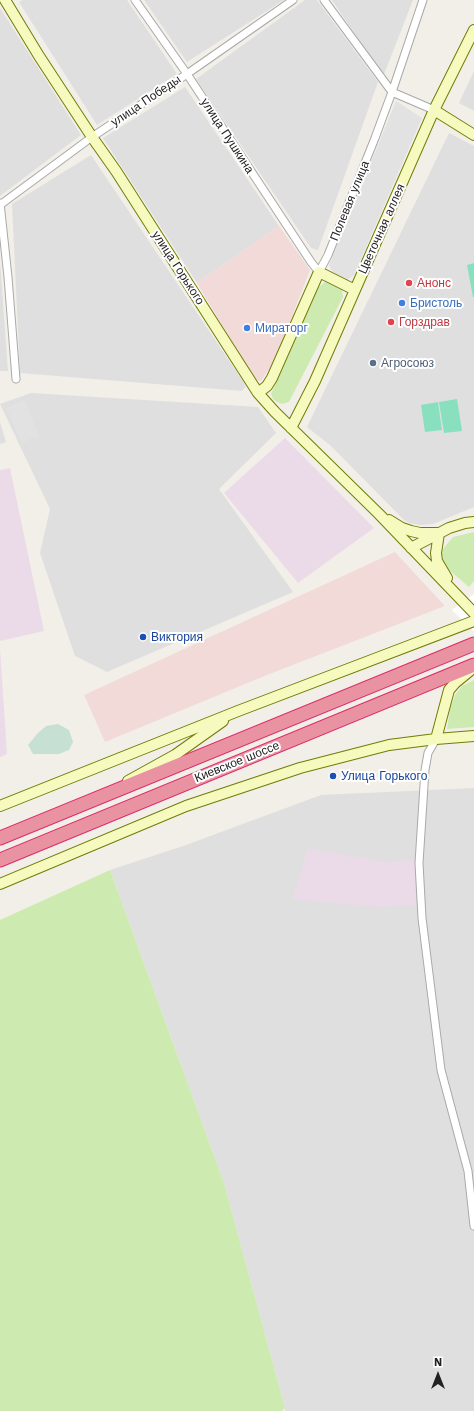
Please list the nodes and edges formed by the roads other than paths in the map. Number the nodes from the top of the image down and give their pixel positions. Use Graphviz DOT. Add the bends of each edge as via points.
graph roads {
  1 [pos="5,0"];
  2 [pos="294,0"];
  3 [pos="324,0"];
  4 [pos="423,0"];
  5 [pos="137,1"];
  6 [pos="474,30"];
  7 [pos="187,74"];
  8 [pos="392,92"];
  9 [pos="434,110"];
  10 [pos="474,134"];
  11 [pos="92,137"];
  12 [pos="0,204"];
  13 [pos="320,272"];
  14 [pos="355,290"];
  15 [pos="16,379"];
  16 [pos="258,393"];
  17 [pos="291,428"];
  18 [pos="379,514"];
  19 [pos="474,522"];
  20 [pos="439,533"];
  21 [pos="412,548"];
  22 [pos="463,602"];
  23 [pos="474,613"];
  24 [pos="474,621"];
  25 [pos="474,644"];
  26 [pos="474,666"];
  27 [pos="238,711"];
  28 [pos="474,736"];
  29 [pos="436,739"];
  30 [pos="108,793"];
  31 [pos="0,806"];
  32 [pos="0,838"];
  33 [pos="0,860"];
  34 [pos="0,884"];
  35 [pos="474,1226"];
  1 -- 11 [label="main road, улица Горького"];
  2 -- 7 [label="street, улица Победы"];
  3 -- 8 [label="street"];
  4 -- 8 [label="street, Полевая улица"];
  5 -- 7 [label="street, улица Пушкина"];
  6 -- 9 [label="main road, Цветочная аллея"];
  7 -- 11 [label="street, улица Победы"];
  7 -- 13 [label="street, улица Пушкина"];
  8 -- 9 [label="street"];
  8 -- 13 [label="street, Полевая улица"];
  9 -- 10 [label="main road"];
  9 -- 14 [label="main road, Цветочная аллея"];
  11 -- 12 [label="street, улица Победы"];
  11 -- 16 [label="main road, улица Горького"];
  12 -- 15 [label="street"];
  13 -- 14 [label="main road"];
  13 -- 16 [label="main road, Полевая улица" via="272,378"];
  14 -- 17 [label="main road, Цветочная аллея"];
  16 -- 17 [label="main road, улица Горького"];
  17 -- 18 [label="main road, улица Горького"];
  18 -- 20 [label="main road" via="405,529 420,533"];
  18 -- 21 [label="main road"];
  19 -- 20 [label="main road" via="460,524"];
  20 -- 21 [label="main road"];
  20 -- 22 [label="main road" via="437,561"];
  21 -- 22 [label="main road"];
  22 -- 23 [label="main road"];
  24 -- 27 [label="main road"];
  25 -- 30 [label="highway, Киевское шоссе"];
  26 -- 29 [label="main road" via="449,690"];
  26 -- 33 [label="highway, Киевское шоссе"];
  27 -- 30 [label="main road" via="175,755"];
  27 -- 31 [label="main road"];
  28 -- 29 [label="main road"];
  29 -- 34 [label="main road" via="376,748 247,785 172,812"];
  29 -- 35 [label="street" via="428,753 425,770 419,863 422,918 441,1070 468,1171"];
  30 -- 32 [label="highway, Киевское шоссе"];
}
